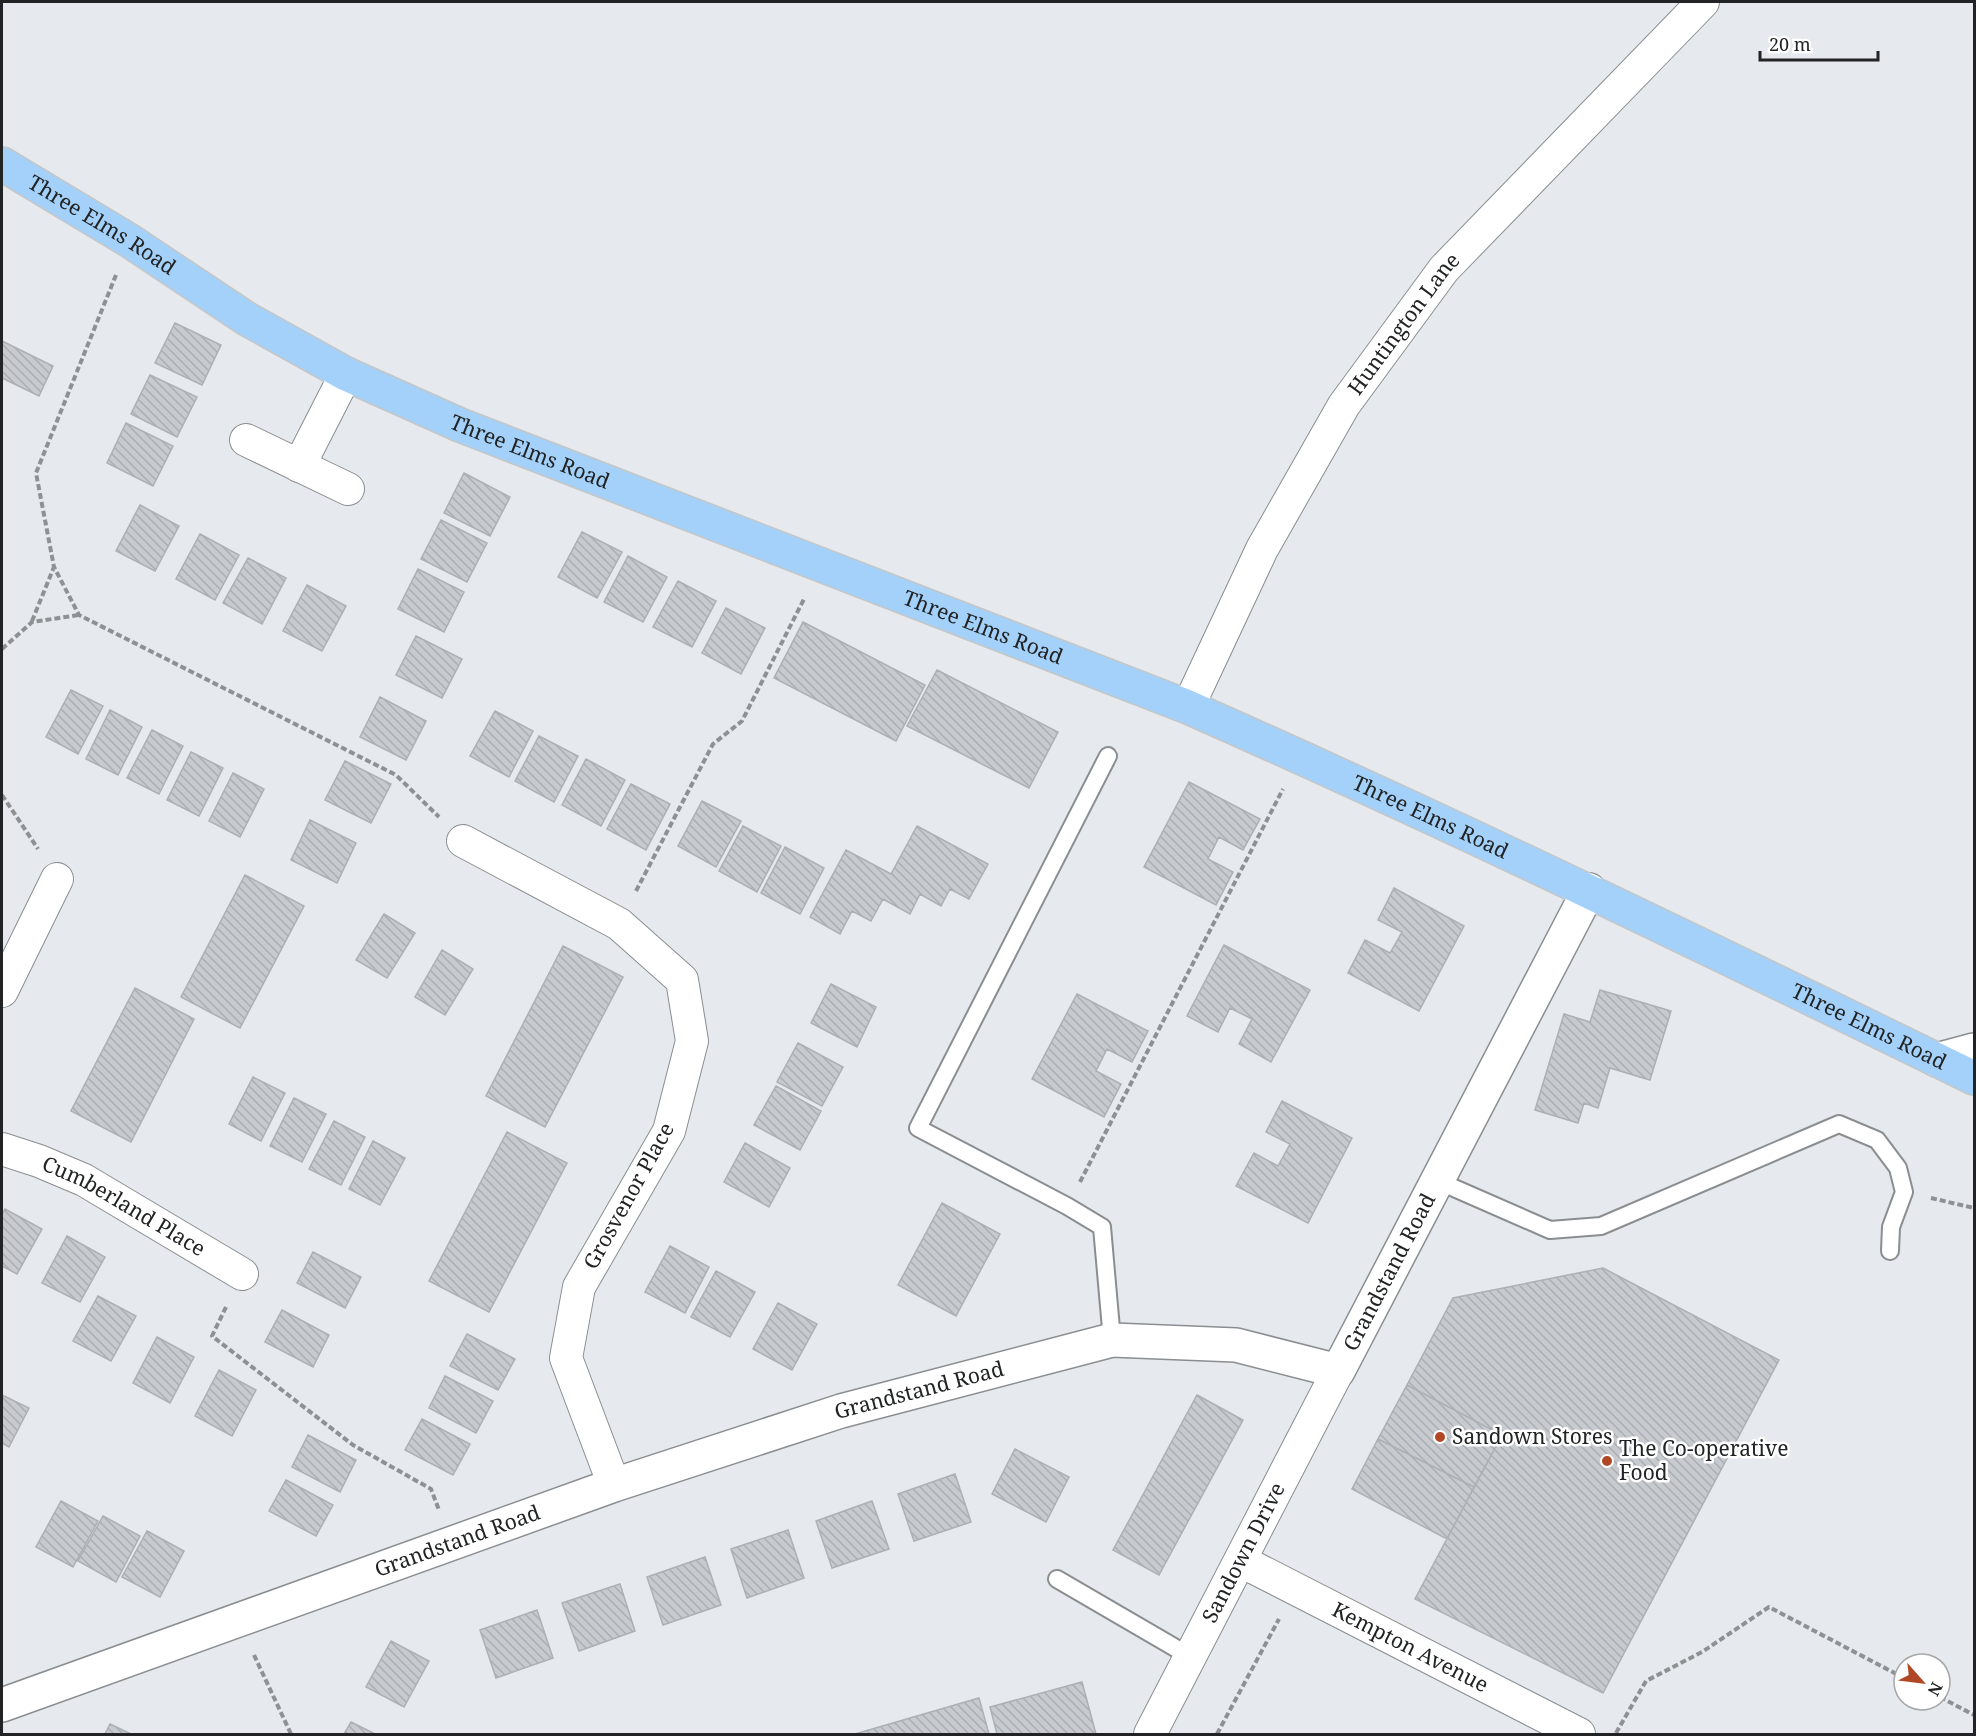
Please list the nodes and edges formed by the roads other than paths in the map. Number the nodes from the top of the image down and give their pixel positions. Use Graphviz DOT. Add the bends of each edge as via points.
graph roads {
  1 [pos="1703,2"];
  2 [pos="2,164"];
  3 [pos="346,374"];
  4 [pos="246,440"];
  5 [pos="299,466"];
  6 [pos="348,489"];
  7 [pos="1188,707"];
  8 [pos="1108,756"];
  9 [pos="463,841"];
  10 [pos="57,879"];
  11 [pos="1589,891"];
  12 [pos="2,991"];
  13 [pos="1974,1050"];
  14 [pos="1937,1060"];
  15 [pos="1974,1078"];
  16 [pos="2,1149"];
  17 [pos="1438,1181"];
  18 [pos="1890,1251"];
  19 [pos="242,1274"];
  20 [pos="1112,1340"];
  21 [pos="1338,1371"];
  22 [pos="614,1485"];
  23 [pos="1241,1561"];
  24 [pos="1057,1579"];
  25 [pos="1191,1657"];
  26 [pos="2,1705"];
  27 [pos="1150,1734"];
  28 [pos="1579,1734"];
  1 -- 7 [label="street, Huntington Lane" via="1452,261 1344,405 1262,549"];
  2 -- 3 [label="main road, Three Elms Road" via="130,241 247,319"];
  3 -- 5 [label="street"];
  3 -- 7 [label="main road, Three Elms Road" via="460,424"];
  4 -- 5 [label="street"];
  5 -- 6 [label="street"];
  7 -- 11 [label="main road, Three Elms Road"];
  8 -- 20 [label="lane" via="918,1128 1102,1227"];
  9 -- 22 [label="street, Grosvenor Place" via="619,924 682,980 692,1041 669,1131 579,1287 566,1358"];
  10 -- 12 [label="street"];
  11 -- 14 [label="main road, Three Elms Road"];
  11 -- 17 [label="street, Grandstand Road"];
  13 -- 14 [label="street"];
  14 -- 15 [label="main road, Three Elms Road"];
  16 -- 19 [label="street, Cumberland Place" via="84,1180"];
  17 -- 18 [label="lane" via="1550,1230 1601,1226 1839,1124 1877,1140 1898,1168 1904,1192 1891,1227"];
  17 -- 21 [label="street, Grandstand Road"];
  20 -- 21 [label="street, Grandstand Road" via="1236,1345"];
  20 -- 22 [label="street, Grandstand Road" via="841,1411"];
  21 -- 23 [label="street, Sandown Drive"];
  22 -- 26 [label="street, Grandstand Road"];
  23 -- 25 [label="street, Sandown Drive"];
  23 -- 28 [label="street, Kempton Avenue"];
  24 -- 25 [label="lane"];
  25 -- 27 [label="street, Sandown Drive"];
}
